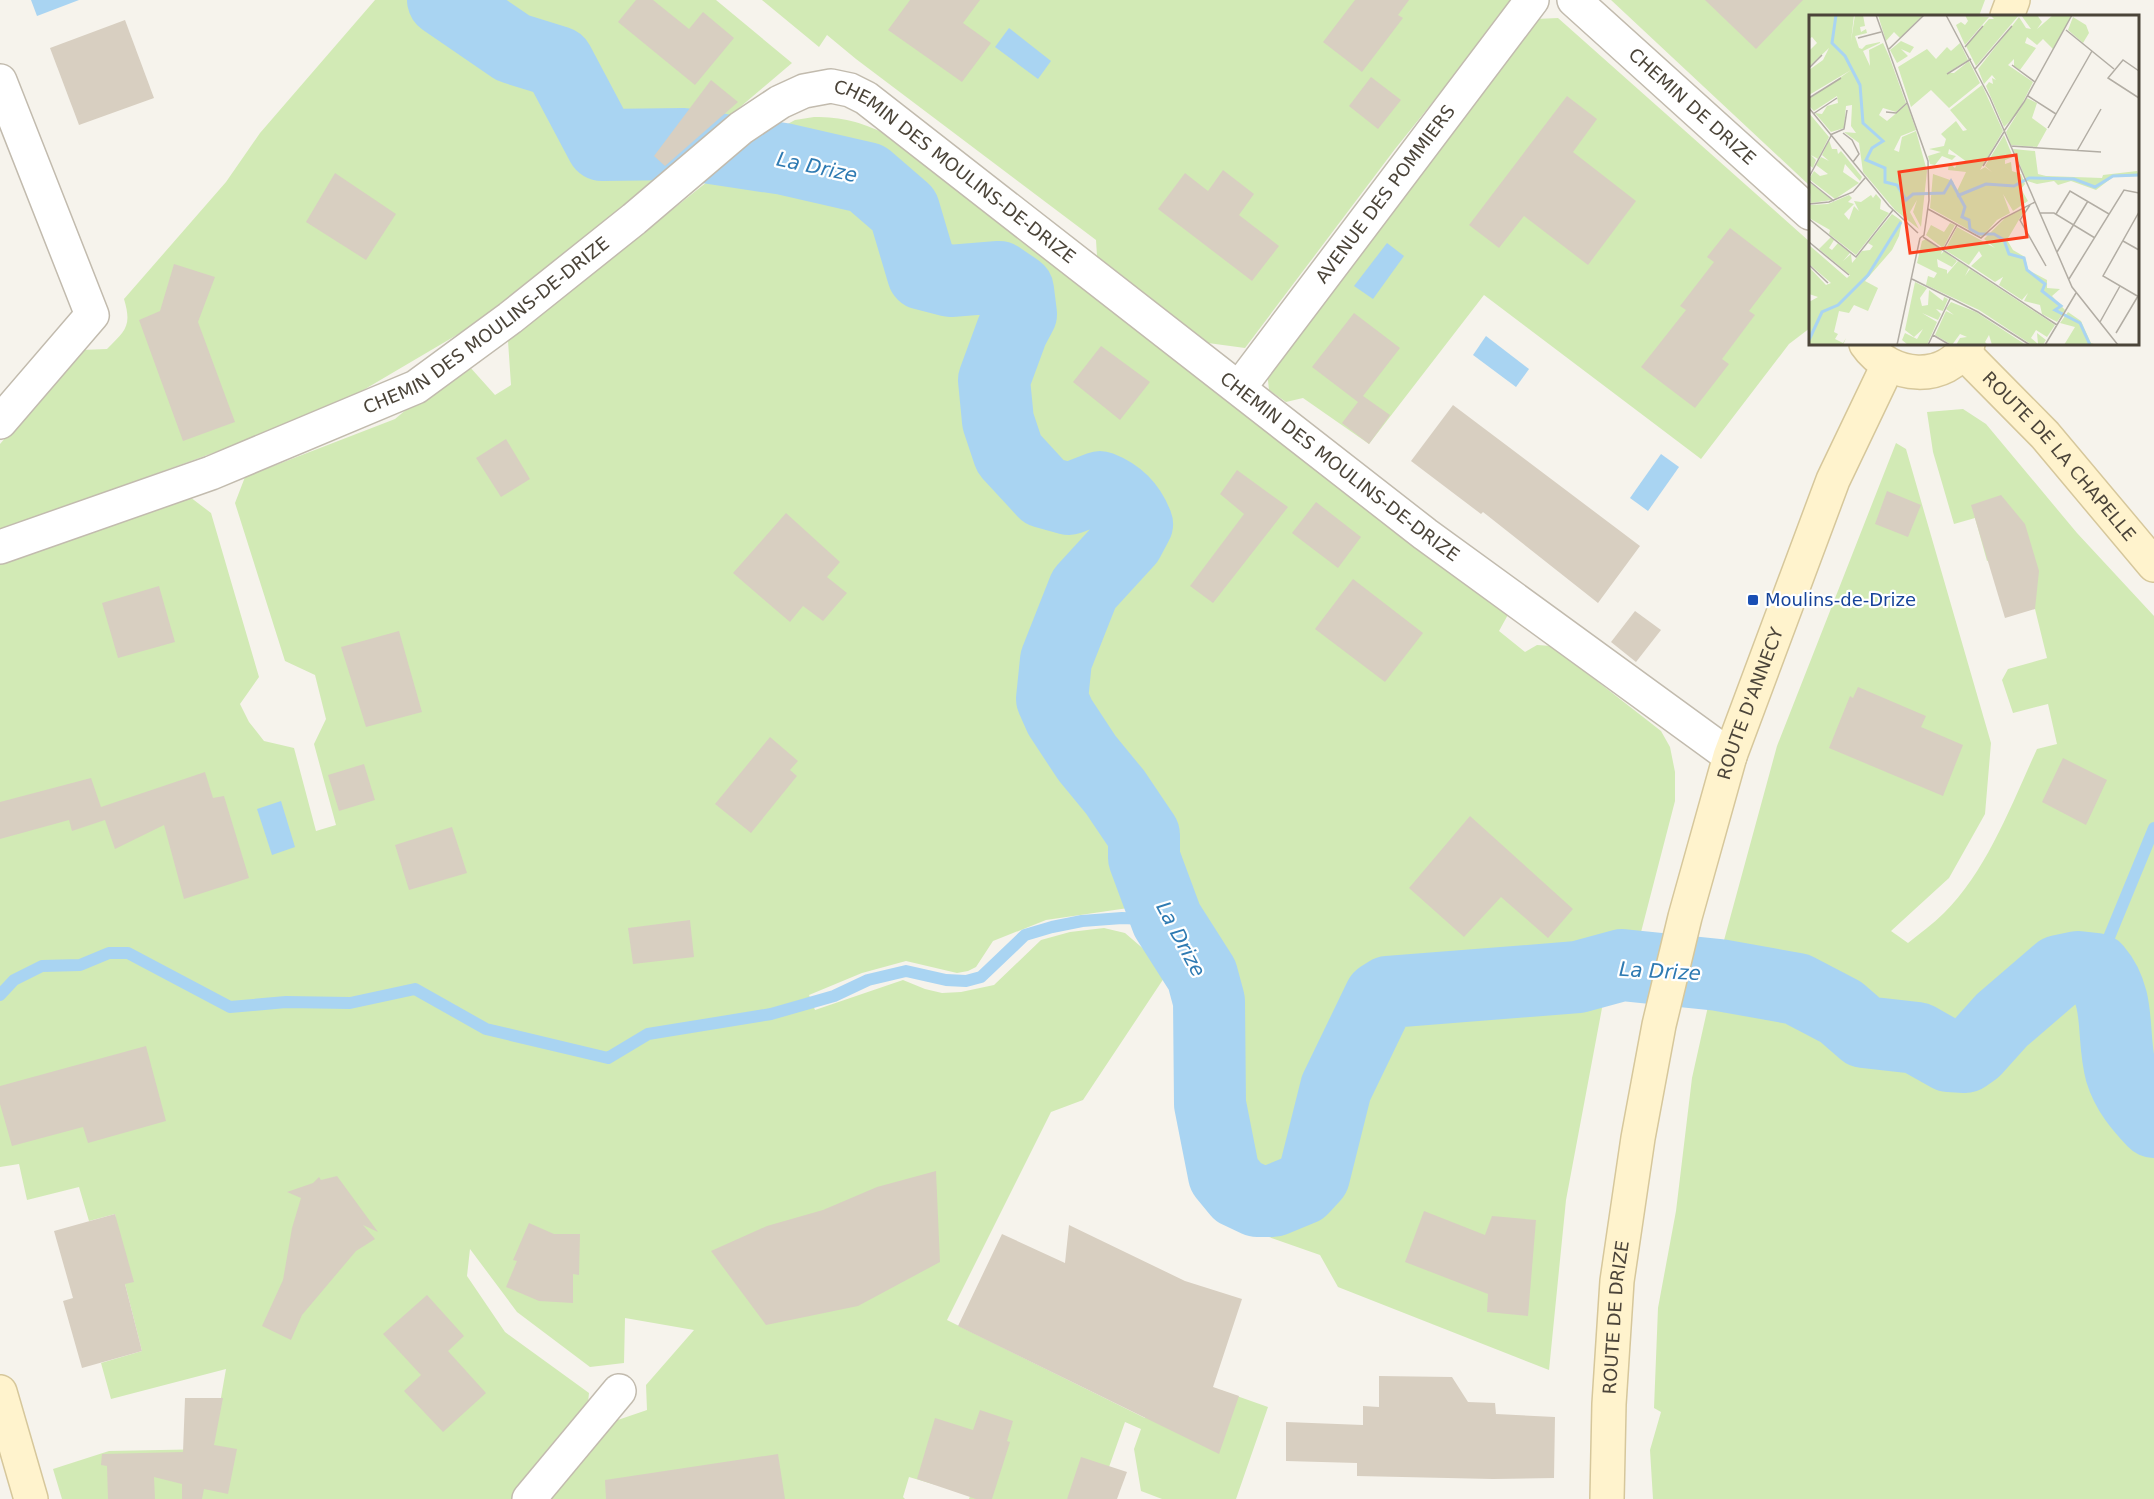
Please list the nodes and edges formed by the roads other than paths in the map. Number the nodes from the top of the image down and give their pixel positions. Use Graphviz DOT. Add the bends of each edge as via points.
graph roads {
  1 [pos="1532,0"];
  2 [pos="1574,0"];
  3 [pos="2013,0"];
  4 [pos="2007,15"];
  5 [pos="0,81"];
  6 [pos="1809,212"];
  7 [pos="1966,348"];
  8 [pos="1877,354"];
  9 [pos="1239,388"];
  10 [pos="0,422"];
  11 [pos="0,547"];
  12 [pos="2154,565"];
  13 [pos="1730,756"];
  14 [pos="1638,1138"];
  15 [pos="619,1391"];
  16 [pos="0,1392"];
  17 [pos="31,1499"];
  18 [pos="529,1499"];
  19 [pos="1607,1499"];
  1 -- 9 [label="street, AVENUE DES POMMIERS"];
  2 -- 6 [label="street, CHEMIN DE DRIZE"];
  3 -- 4 [label="main road"];
  5 -- 10 [label="street" via="92,315"];
  7 -- 8 [label="main road" via="1946,365 1928,372 1908,372"];
  7 -- 12 [label="main road, ROUTE DE LA CHAPELLE"];
  8 -- 13 [label="main road, ROUTE D'ANNECY"];
  9 -- 11 [label="street, CHEMIN DES MOULINS-DE-DRIZE" via="866,98 831,86 804,91 780,102 741,128 510,318 416,387 211,473"];
  9 -- 13 [label="street, CHEMIN DES MOULINS-DE-DRIZE" via="1425,534"];
  13 -- 14 [label="main road, ROUTE D'ANNECY" via="1685,917"];
  14 -- 19 [label="main road, ROUTE DE DRIZE" via="1617,1281 1609,1385"];
  15 -- 18 [label="street"];
  16 -- 17 [label="main road"];
}
